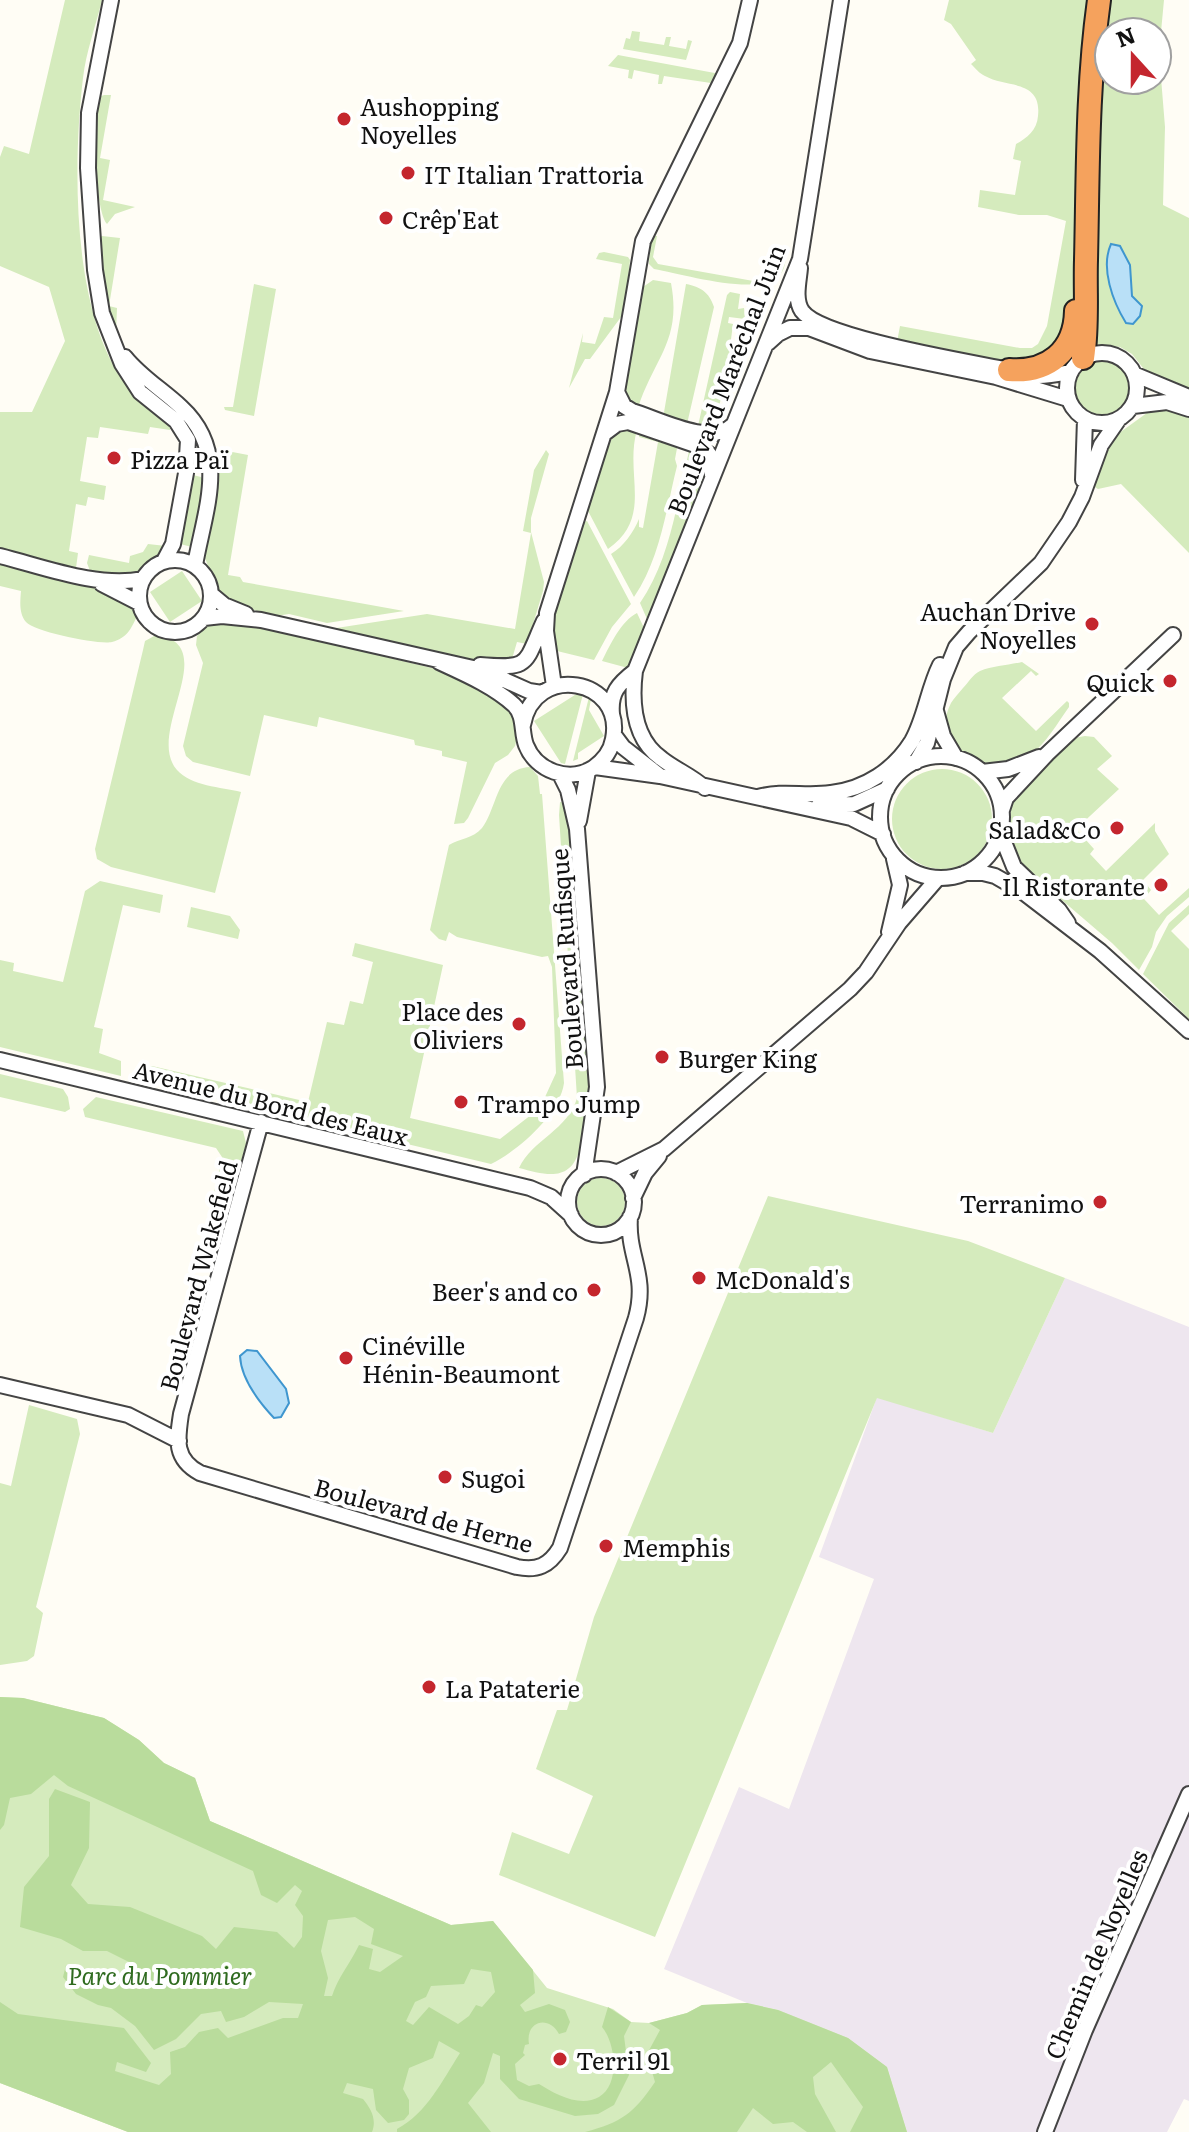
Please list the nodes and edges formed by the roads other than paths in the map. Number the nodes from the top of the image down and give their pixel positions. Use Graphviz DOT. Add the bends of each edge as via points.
graph roads {
  1 [pos="111,0"];
  2 [pos="750,0"];
  3 [pos="841,0"];
  4 [pos="1099,0"];
  5 [pos="800,259"];
  6 [pos="1086,265"];
  7 [pos="113,343"];
  8 [pos="765,346"];
  9 [pos="1077,365"];
  10 [pos="1009,370"];
  11 [pos="1136,375"];
  12 [pos="617,392"];
  13 [pos="1189,397"];
  14 [pos="1068,399"];
  15 [pos="1133,406"];
  16 [pos="1189,409"];
  17 [pos="1085,419"];
  18 [pos="1119,419"];
  19 [pos="733,425"];
  20 [pos="605,433"];
  21 [pos="712,475"];
  22 [pos="1082,497"];
  23 [pos="0,556"];
  24 [pos="164,561"];
  25 [pos="195,565"];
  26 [pos="87,577"];
  27 [pos="143,579"];
  28 [pos="212,595"];
  29 [pos="139,603"];
  30 [pos="547,613"];
  31 [pos="204,618"];
  32 [pos="261,620"];
  33 [pos="1173,635"];
  34 [pos="956,647"];
  35 [pos="439,662"];
  36 [pos="635,671"];
  37 [pos="548,690"];
  38 [pos="936,710"];
  39 [pos="612,715"];
  40 [pos="523,725"];
  41 [pos="614,735"];
  42 [pos="1047,754"];
  43 [pos="956,758"];
  44 [pos="916,762"];
  45 [pos="591,769"];
  46 [pos="982,772"];
  47 [pos="560,774"];
  48 [pos="660,776"];
  49 [pos="705,788"];
  50 [pos="887,789"];
  51 [pos="752,798"];
  52 [pos="791,806"];
  53 [pos="1002,811"];
  54 [pos="577,829"];
  55 [pos="1000,832"];
  56 [pos="883,834"];
  57 [pos="893,855"];
  58 [pos="965,873"];
  59 [pos="938,878"];
  60 [pos="1071,926"];
  61 [pos="886,943"];
  62 [pos="1189,1031"];
  63 [pos="0,1060"];
  64 [pos="261,1122"];
  65 [pos="590,1132"];
  66 [pos="664,1149"];
  67 [pos="611,1171"];
  68 [pos="579,1178"];
  69 [pos="530,1188"];
  70 [pos="633,1198"];
  71 [pos="571,1215"];
  72 [pos="630,1217"];
  73 [pos="603,1235"];
  74 [pos="635,1259"];
  75 [pos="0,1385"];
  76 [pos="179,1441"];
  77 [pos="1189,1794"];
  78 [pos="1045,2132"];
  1 -- 7 [label="street" via="89,113 88,168 95,270"];
  2 -- 12 [label="street" via="740,43 643,241"];
  3 -- 5 [label="street, Boulevard Maréchal Juin"];
  4 -- 6 [label="highway" via="1090,93"];
  5 -- 8 [label="street, Boulevard Maréchal Juin"];
  5 -- 10 [label="street" via="798,299 811,319 903,348"];
  6 -- 9 [label="highway" via="1088,299"];
  6 -- 10 [label="highway" via="1077,281 1076,321 1069,342 1048,363 1028,371"];
  7 -- 24 [label="street" via="140,392 176,421 188,440 173,544"];
  7 -- 25 [label="street" via="184,409 206,441 212,464"];
  8 -- 14 [label="street" via="790,328 809,328 870,351 996,377"];
  8 -- 19 [label="street, Boulevard Maréchal Juin"];
  9 -- 10 [label="street" via="1041,377"];
  9 -- 11 [label="street" via="1100,353 1117,356"];
  9 -- 14 [label="street" via="1067,381"];
  11 -- 13 [label="street"];
  11 -- 15 [label="street"];
  12 -- 19 [label="street" via="632,411 699,433 714,436"];
  12 -- 20 [label="street"];
  14 -- 17 [label="street"];
  15 -- 16 [label="street" via="1167,402"];
  15 -- 18 [label="street"];
  17 -- 18 [label="street" via="1102,424"];
  17 -- 22 [label="street"];
  18 -- 22 [label="street" via="1101,445"];
  19 -- 21 [label="street, Boulevard Maréchal Juin"];
  20 -- 21 [label="street" via="628,422 695,445 709,454"];
  20 -- 30 [label="street"];
  21 -- 36 [label="street, Boulevard Maréchal Juin"];
  22 -- 34 [label="street" via="1041,563"];
  23 -- 26 [label="street"];
  24 -- 25 [label="street"];
  24 -- 27 [label="street"];
  25 -- 28 [label="street" via="210,583"];
  26 -- 27 [label="street"];
  26 -- 29 [label="street"];
  27 -- 29 [label="street"];
  28 -- 31 [label="street"];
  28 -- 32 [label="street"];
  29 -- 31 [label="street" via="150,622 171,632 184,631"];
  30 -- 35 [label="street" via="533,649 518,665"];
  30 -- 37 [label="street"];
  31 -- 32 [label="street"];
  32 -- 35 [label="street"];
  33 -- 42 [label="street"];
  34 -- 38 [label="street"];
  34 -- 51 [label="street" via="929,687 912,740 885,772 848,791 779,792"];
  35 -- 37 [label="street" via="482,670 529,691"];
  35 -- 40 [label="street" via="498,693 519,710"];
  36 -- 39 [label="street, Boulevard Maréchal Juin" via="615,688"];
  36 -- 49 [label="street, Boulevard Maréchal Juin" via="634,712 648,746"];
  37 -- 39 [label="street" via="575,685 589,689"];
  37 -- 40 [label="street" via="529,707"];
  38 -- 43 [label="street"];
  38 -- 44 [label="street"];
  39 -- 41 [label="street"];
  40 -- 47 [label="street" via="531,755"];
  41 -- 45 [label="street" via="607,755"];
  41 -- 48 [label="street"];
  42 -- 46 [label="street" via="1008,769"];
  42 -- 53 [label="street" via="1006,798"];
  43 -- 44 [label="street"];
  43 -- 46 [label="street"];
  44 -- 50 [label="street"];
  45 -- 47 [label="street"];
  45 -- 48 [label="street"];
  45 -- 54 [label="street, Boulevard Rufisque"];
  46 -- 53 [label="street" via="996,790"];
  47 -- 54 [label="street, Boulevard Rufisque"];
  48 -- 49 [label="street"];
  49 -- 51 [label="street"];
  50 -- 52 [label="street" via="854,804"];
  50 -- 56 [label="street" via="881,811"];
  51 -- 52 [label="street"];
  52 -- 56 [label="street" via="851,818"];
  53 -- 55 [label="street"];
  54 -- 65 [label="street, Boulevard Rufisque" via="597,1087"];
  55 -- 58 [label="street" via="987,857"];
  55 -- 60 [label="street" via="1014,867"];
  56 -- 57 [label="street"];
  57 -- 59 [label="street" via="905,867"];
  57 -- 61 [label="street" via="900,885"];
  58 -- 59 [label="street"];
  58 -- 60 [label="street" via="995,876"];
  59 -- 61 [label="street"];
  60 -- 62 [label="street"];
  61 -- 66 [label="street" via="850,989"];
  63 -- 64 [label="street, Avenue du Bord des Eaux"];
  64 -- 69 [label="street, Avenue du Bord des Eaux"];
  64 -- 76 [label="street, Boulevard Wakefield" via="181,1414"];
  65 -- 67 [label="street" via="596,1152"];
  65 -- 68 [label="street, Boulevard Rufisque"];
  66 -- 67 [label="street" via="635,1166"];
  66 -- 70 [label="street"];
  67 -- 68 [label="street"];
  67 -- 70 [label="street" via="626,1181"];
  68 -- 69 [label="street, Avenue du Bord des Eaux"];
  68 -- 71 [label="street" via="568,1198"];
  69 -- 71 [label="street, Avenue du Bord des Eaux" via="551,1197"];
  70 -- 72 [label="street"];
  71 -- 73 [label="street" via="583,1230"];
  72 -- 73 [label="street" via="619,1230"];
  72 -- 74 [label="street, Boulevard de Herne"];
  73 -- 74 [label="street"];
  74 -- 76 [label="street, Boulevard de Herne" via="642,1288 636,1318 564,1538 543,1567 517,1567 200,1473 183,1460"];
  75 -- 76 [label="street" via="128,1415"];
  77 -- 78 [label="street, Chemin de Noyelles"];
}
